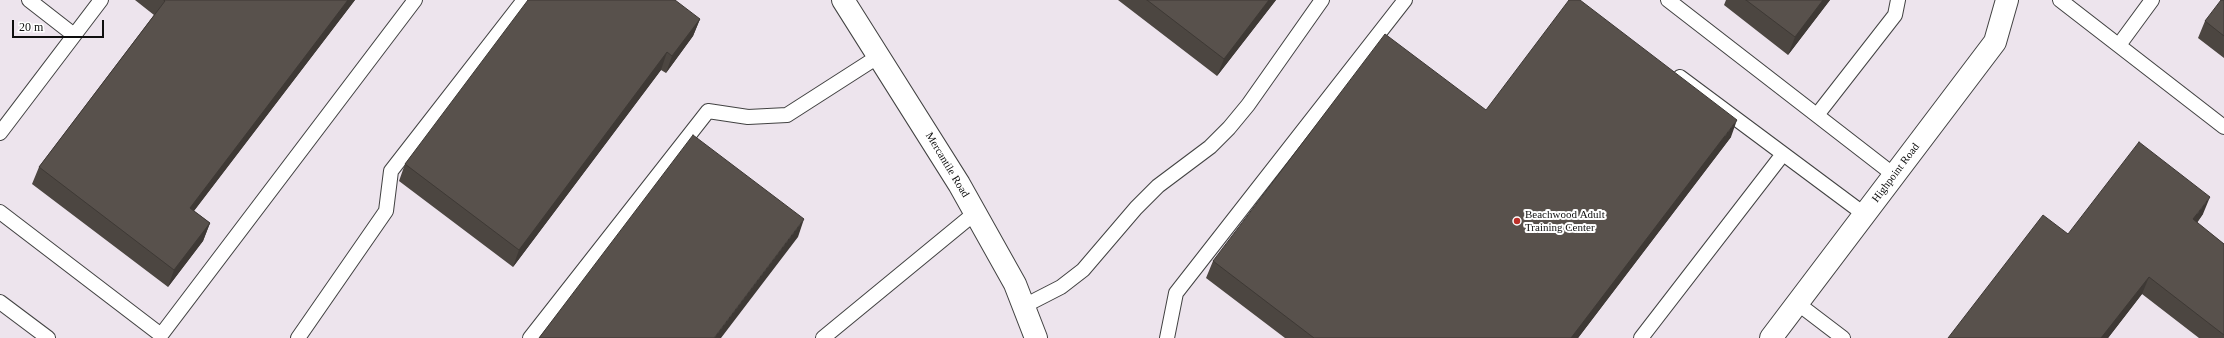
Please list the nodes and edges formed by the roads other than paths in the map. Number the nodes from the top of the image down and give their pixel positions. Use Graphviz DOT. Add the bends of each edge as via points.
graph roads {
  1 [pos="29,0"];
  2 [pos="101,0"];
  3 [pos="415,0"];
  4 [pos="524,0"];
  5 [pos="1322,0"];
  6 [pos="1405,0"];
  7 [pos="1668,0"];
  8 [pos="1898,0"];
  9 [pos="2007,0"];
  10 [pos="2060,0"];
  11 [pos="2152,0"];
  12 [pos="844,1"];
  13 [pos="74,35"];
  14 [pos="2119,46"];
  15 [pos="879,56"];
  16 [pos="1671,70"];
  17 [pos="1817,115"];
  18 [pos="2224,127"];
  19 [pos="0,132"];
  20 [pos="1783,154"];
  21 [pos="1894,175"];
  22 [pos="0,212"];
  23 [pos="975,213"];
  24 [pos="1864,214"];
  25 [pos="0,302"];
  26 [pos="1797,303"];
  27 [pos="1024,306"];
  28 [pos="48,338"];
  29 [pos="298,338"];
  30 [pos="530,338"];
  31 [pos="823,338"];
  32 [pos="1036,338"];
  33 [pos="1167,338"];
  34 [pos="1641,338"];
  35 [pos="1771,338"];
  36 [pos="1844,338"];
  1 -- 13 [label="lane"];
  2 -- 13 [label="lane"];
  3 -- 22 [label="lane" via="161,335"];
  4 -- 29 [label="lane" via="391,171 386,211"];
  5 -- 27 [label="lane" via="1229,128 1210,147 1158,186 1083,270 1061,287"];
  6 -- 33 [label="lane" via="1176,293"];
  7 -- 17 [label="lane"];
  8 -- 17 [label="lane" via="1895,15"];
  9 -- 21 [label="street, Highpoint Road" via="1995,42"];
  10 -- 14 [label="lane"];
  11 -- 14 [label="lane"];
  12 -- 15 [label="street, Mercantile Road"];
  13 -- 19 [label="lane"];
  14 -- 18 [label="lane"];
  15 -- 23 [label="street, Mercantile Road"];
  15 -- 30 [label="lane" via="788,116 748,117 708,110"];
  16 -- 20 [label="lane"];
  17 -- 21 [label="lane"];
  20 -- 24 [label="lane"];
  20 -- 34 [label="lane"];
  21 -- 24 [label="street, Highpoint Road"];
  23 -- 27 [label="street, Mercantile Road" via="1015,284"];
  23 -- 31 [label="lane"];
  24 -- 26 [label="street, Highpoint Road"];
  25 -- 28 [label="lane"];
  26 -- 35 [label="street, Highpoint Road"];
  26 -- 36 [label="lane"];
  27 -- 32 [label="street, Mercantile Road"];
}
